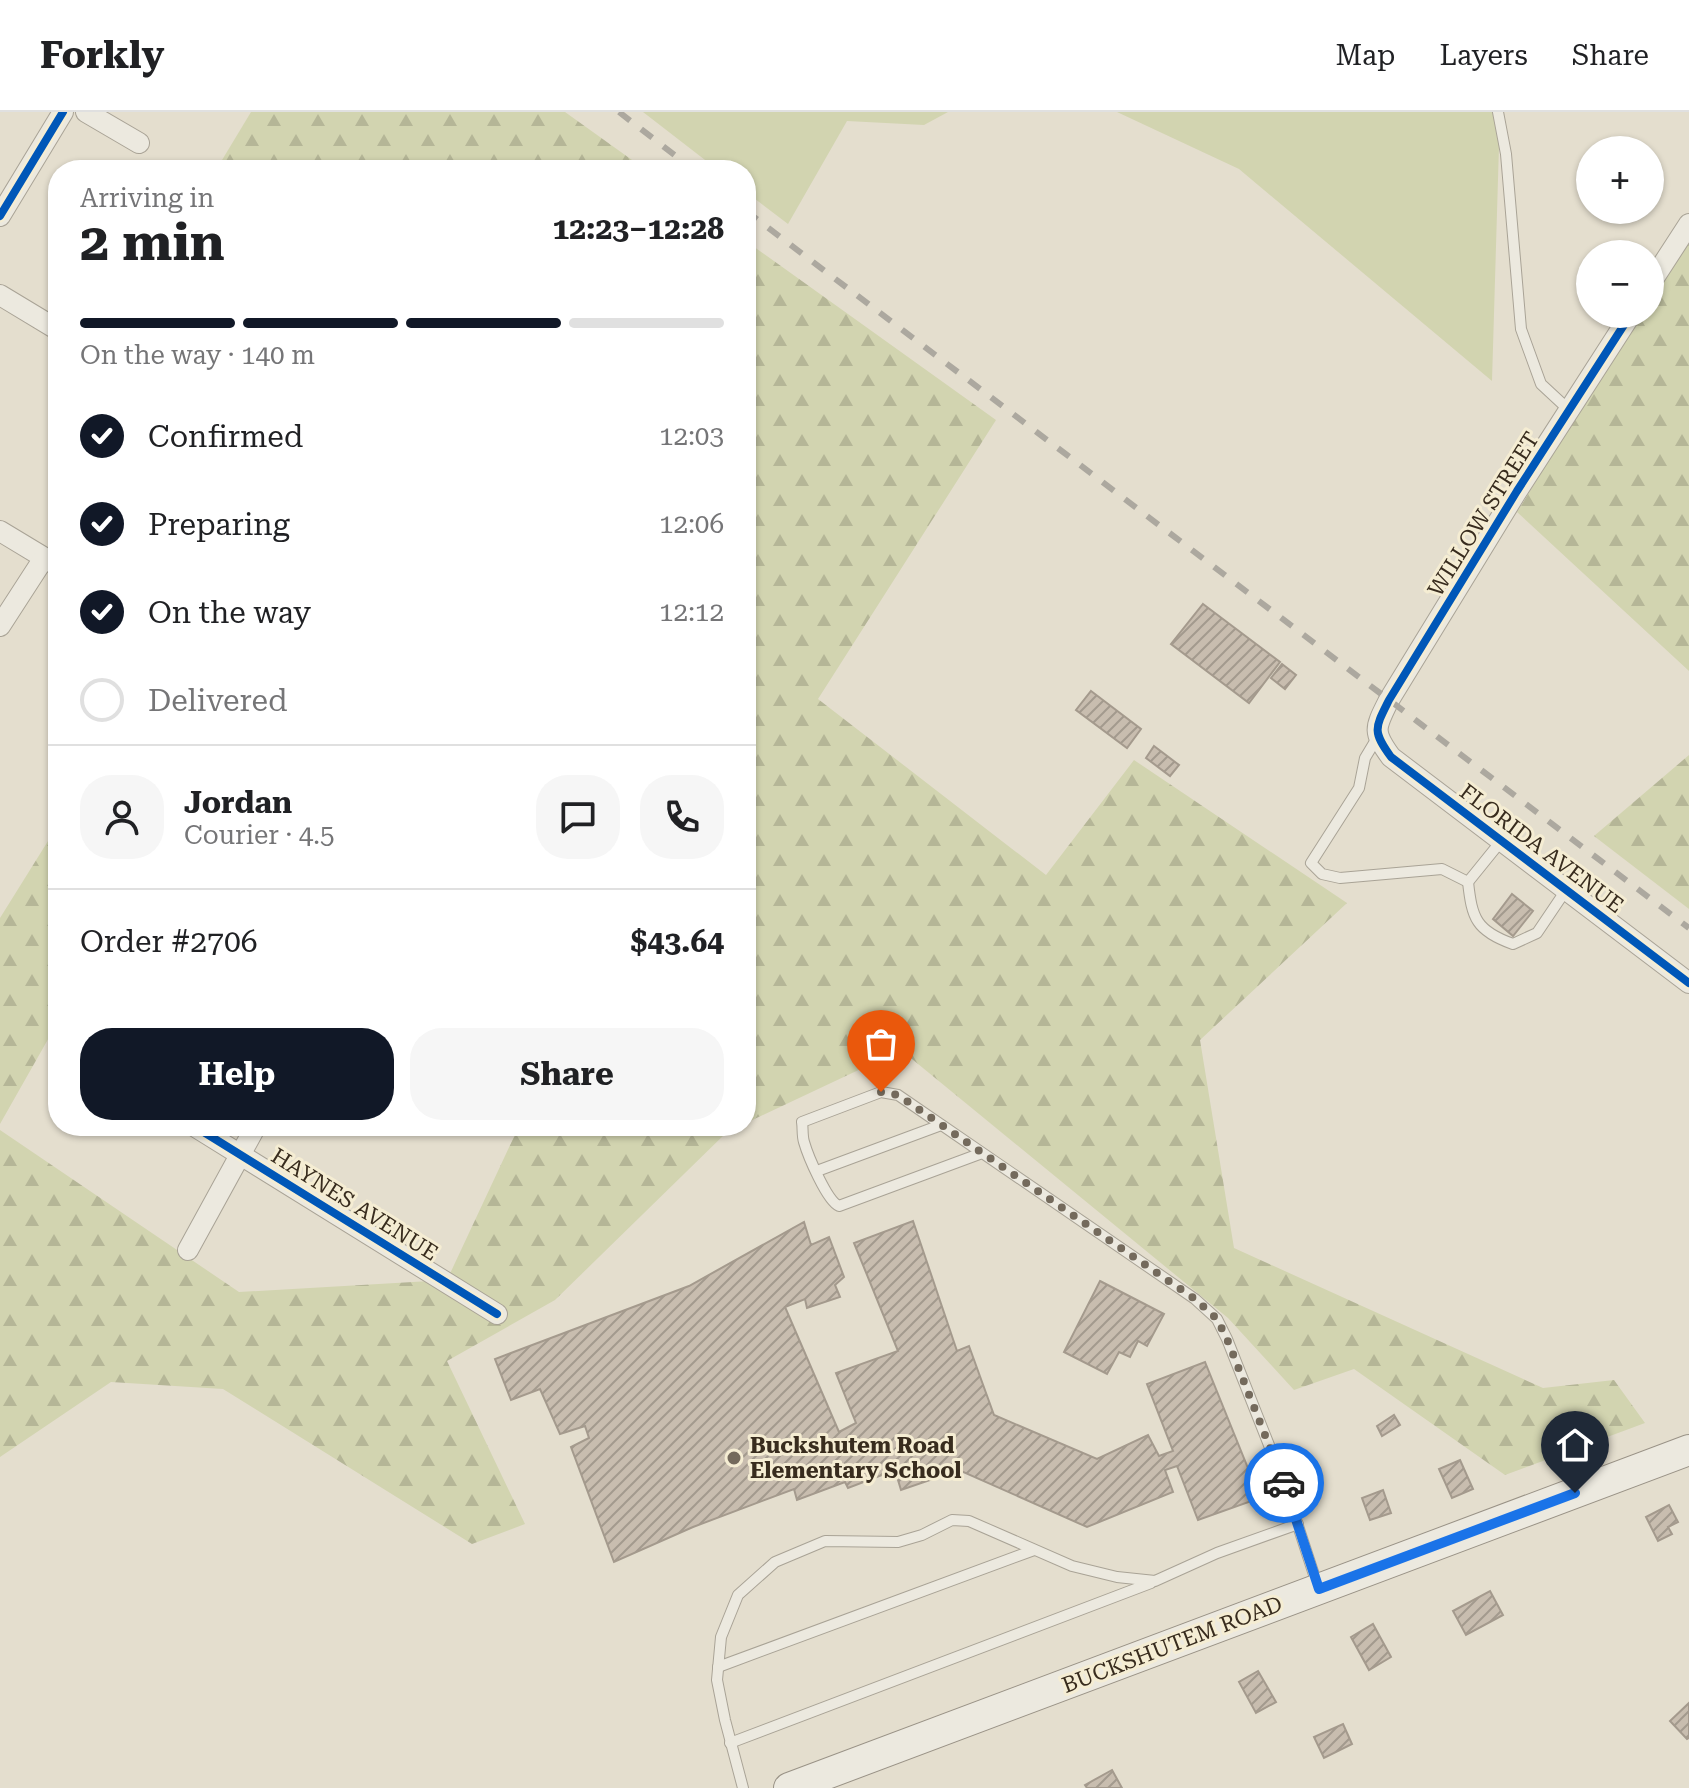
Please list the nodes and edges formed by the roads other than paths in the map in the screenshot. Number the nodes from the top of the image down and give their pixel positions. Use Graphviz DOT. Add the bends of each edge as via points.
graph roads {
  1 [pos="63,112"];
  2 [pos="86,112"];
  3 [pos="1498,112"];
  4 [pos="139,143"];
  5 [pos="0,216"];
  6 [pos="1689,224"];
  7 [pos="1664,262"];
  8 [pos="0,295"];
  9 [pos="48,324"];
  10 [pos="1622,328"];
  11 [pos="1569,410"];
  12 [pos="0,531"];
  13 [pos="48,560"];
  14 [pos="48,566"];
  15 [pos="0,626"];
  16 [pos="1377,738"];
  17 [pos="1502,840"];
  18 [pos="1468,882"];
  19 [pos="1566,890"];
  20 [pos="1689,983"];
  21 [pos="941,1125"];
  22 [pos="210,1136"];
  23 [pos="251,1136"];
  24 [pos="982,1153"];
  25 [pos="241,1155"];
  26 [pos="817,1171"];
  27 [pos="188,1250"];
  28 [pos="497,1314"];
  29 [pos="1689,1450"];
  30 [pos="1298,1524"];
  31 [pos="1034,1550"];
  32 [pos="1155,1581"];
  33 [pos="1319,1589"];
  34 [pos="718,1667"];
  35 [pos="730,1743"];
  36 [pos="743,1788"];
  37 [pos="789,1788"];
  1 -- 5 [label="street"];
  2 -- 4 [label="street"];
  3 -- 11 [label="lane" via="1521,329 1541,384"];
  6 -- 7 [label="street"];
  8 -- 9 [label="street"];
  10 -- 11 [label="street, WILLOW STREET"];
  11 -- 16 [label="street, WILLOW STREET" via="1389,700 1376,726"];
  12 -- 13 [label="street"];
  14 -- 15 [label="street"];
  16 -- 17 [label="street, FLORIDA AVENUE" via="1391,757"];
  16 -- 18 [label="lane" via="1365,758 1359,788 1311,863 1322,874 1340,878 1442,869"];
  17 -- 18 [label="lane"];
  17 -- 19 [label="street, FLORIDA AVENUE"];
  18 -- 19 [label="lane" via="1472,913 1493,937 1513,944 1537,933"];
  19 -- 20 [label="street, FLORIDA AVENUE"];
  21 -- 24 [label="lane"];
  21 -- 26 [label="lane"];
  21 -- 26 [label="lane" via="898,1095 881,1092 802,1122 803,1141"];
  22 -- 25 [label="street, HAYNES AVENUE"];
  23 -- 25 [label="street"];
  24 -- 26 [label="lane" via="839,1206 825,1193"];
  24 -- 30 [label="lane" via="1217,1319"];
  25 -- 27 [label="street"];
  25 -- 28 [label="street, HAYNES AVENUE"];
  29 -- 33 [label="main road, BUCKSHUTEM ROAD"];
  30 -- 32 [label="lane"];
  30 -- 33 [label="lane"];
  31 -- 32 [label="lane" via="1072,1566"];
  31 -- 34 [label="lane"];
  31 -- 34 [label="lane" via="969,1521 952,1520 898,1542 825,1541 775,1562 738,1595 721,1637"];
  32 -- 35 [label="lane"];
  33 -- 37 [label="main road, BUCKSHUTEM ROAD"];
  34 -- 35 [label="lane"];
  35 -- 36 [label="lane"];
}
